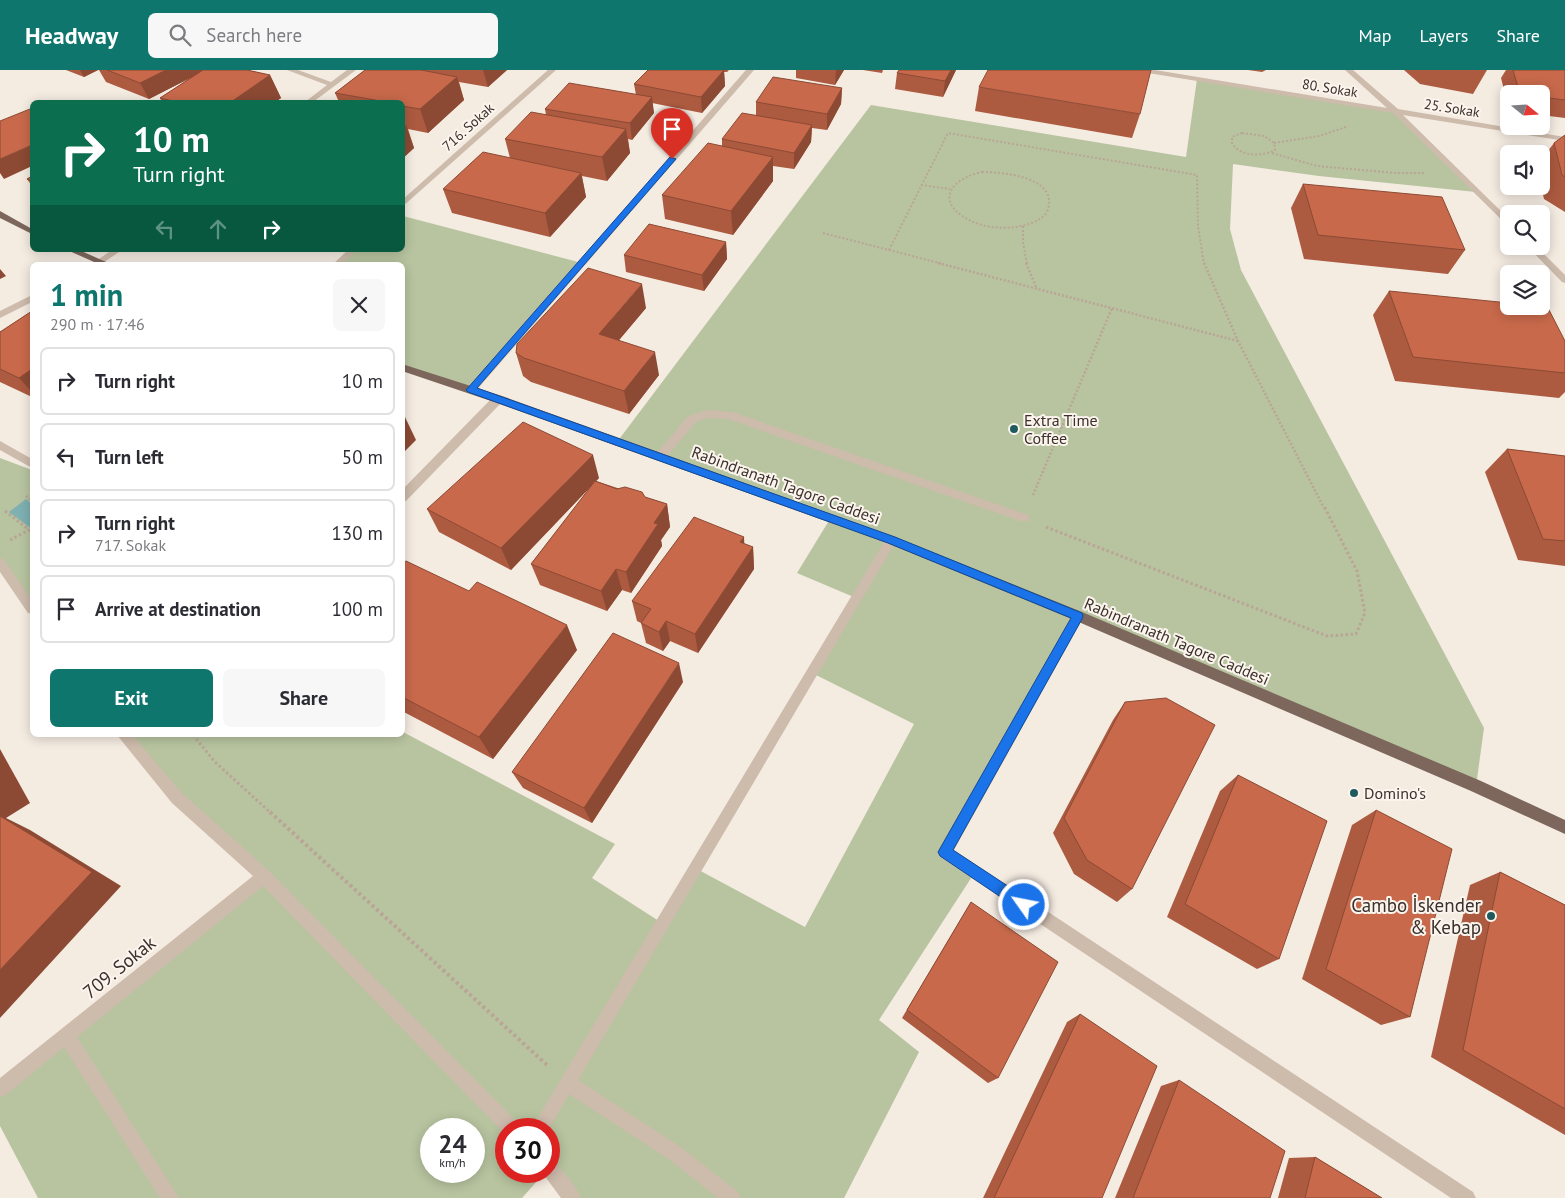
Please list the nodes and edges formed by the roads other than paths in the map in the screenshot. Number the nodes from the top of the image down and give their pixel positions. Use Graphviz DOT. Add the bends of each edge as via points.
graph roads {
  1 [pos="291,70"];
  2 [pos="352,70"];
  3 [pos="552,70"];
  4 [pos="750,70"];
  5 [pos="1142,70"];
  6 [pos="1349,70"];
  7 [pos="332,85"];
  8 [pos="312,100"];
  9 [pos="1395,112"];
  10 [pos="1565,139"];
  11 [pos="405,202"];
  12 [pos="0,214"];
  13 [pos="1500,215"];
  14 [pos="30,231"];
  15 [pos="75,252"];
  16 [pos="116,252"];
  17 [pos="351,252"];
  18 [pos="1540,255"];
  19 [pos="97,262"];
  20 [pos="103,262"];
  21 [pos="339,262"];
  22 [pos="1565,280"];
  23 [pos="30,299"];
  24 [pos="0,315"];
  25 [pos="405,368"];
  26 [pos="471,390"];
  27 [pos="498,399"];
  28 [pos="0,446"];
  29 [pos="660,457"];
  30 [pos="30,463"];
  31 [pos="405,495"];
  32 [pos="1024,518"];
  33 [pos="892,540"];
  34 [pos="0,563"];
  35 [pos="30,606"];
  36 [pos="1078,616"];
  37 [pos="126,737"];
  38 [pos="1565,827"];
  39 [pos="264,876"];
  40 [pos="66,1035"];
  41 [pos="567,1084"];
  42 [pos="0,1089"];
  43 [pos="501,1118"];
  44 [pos="546,1118"];
  45 [pos="560,1183"];
  46 [pos="170,1198"];
  47 [pos="572,1198"];
  48 [pos="732,1198"];
  49 [pos="1467,1198"];
  1 -- 7 [label="street"];
  2 -- 7 [label="street"];
  3 -- 11 [label="street, 716. Sokak"];
  4 -- 26 [label="street"];
  5 -- 9 [label="street, 80. Sokak"];
  6 -- 9 [label="street"];
  7 -- 8 [label="street"];
  9 -- 10 [label="street, 25. Sokak"];
  9 -- 13 [label="street"];
  12 -- 14 [label="main road"];
  15 -- 19 [label="main road"];
  16 -- 20 [label="street"];
  17 -- 21 [label="street"];
  18 -- 22 [label="street"];
  23 -- 24 [label="street"];
  25 -- 26 [label="main road, Rabindranath Tagore Caddesi"];
  26 -- 27 [label="main road, Rabindranath Tagore Caddesi"];
  27 -- 29 [label="main road, Rabindranath Tagore Caddesi"];
  27 -- 31 [label="street"];
  28 -- 30 [label="street"];
  29 -- 32 [label="street" via="692,419 707,414 729,415"];
  29 -- 33 [label="main road, Rabindranath Tagore Caddesi"];
  33 -- 36 [label="main road, Rabindranath Tagore Caddesi"];
  33 -- 41 [label="street"];
  34 -- 35 [label="street"];
  36 -- 38 [label="main road, Rabindranath Tagore Caddesi"];
  36 -- 49 [label="street" via="944,852"];
  37 -- 39 [label="street" via="177,798"];
  39 -- 40 [label="street, 709. Sokak"];
  39 -- 43 [label="street"];
  40 -- 42 [label="street, 709. Sokak"];
  40 -- 46 [label="street"];
  41 -- 44 [label="street"];
  41 -- 48 [label="street" via="676,1154"];
  45 -- 47 [label="street"];
}
